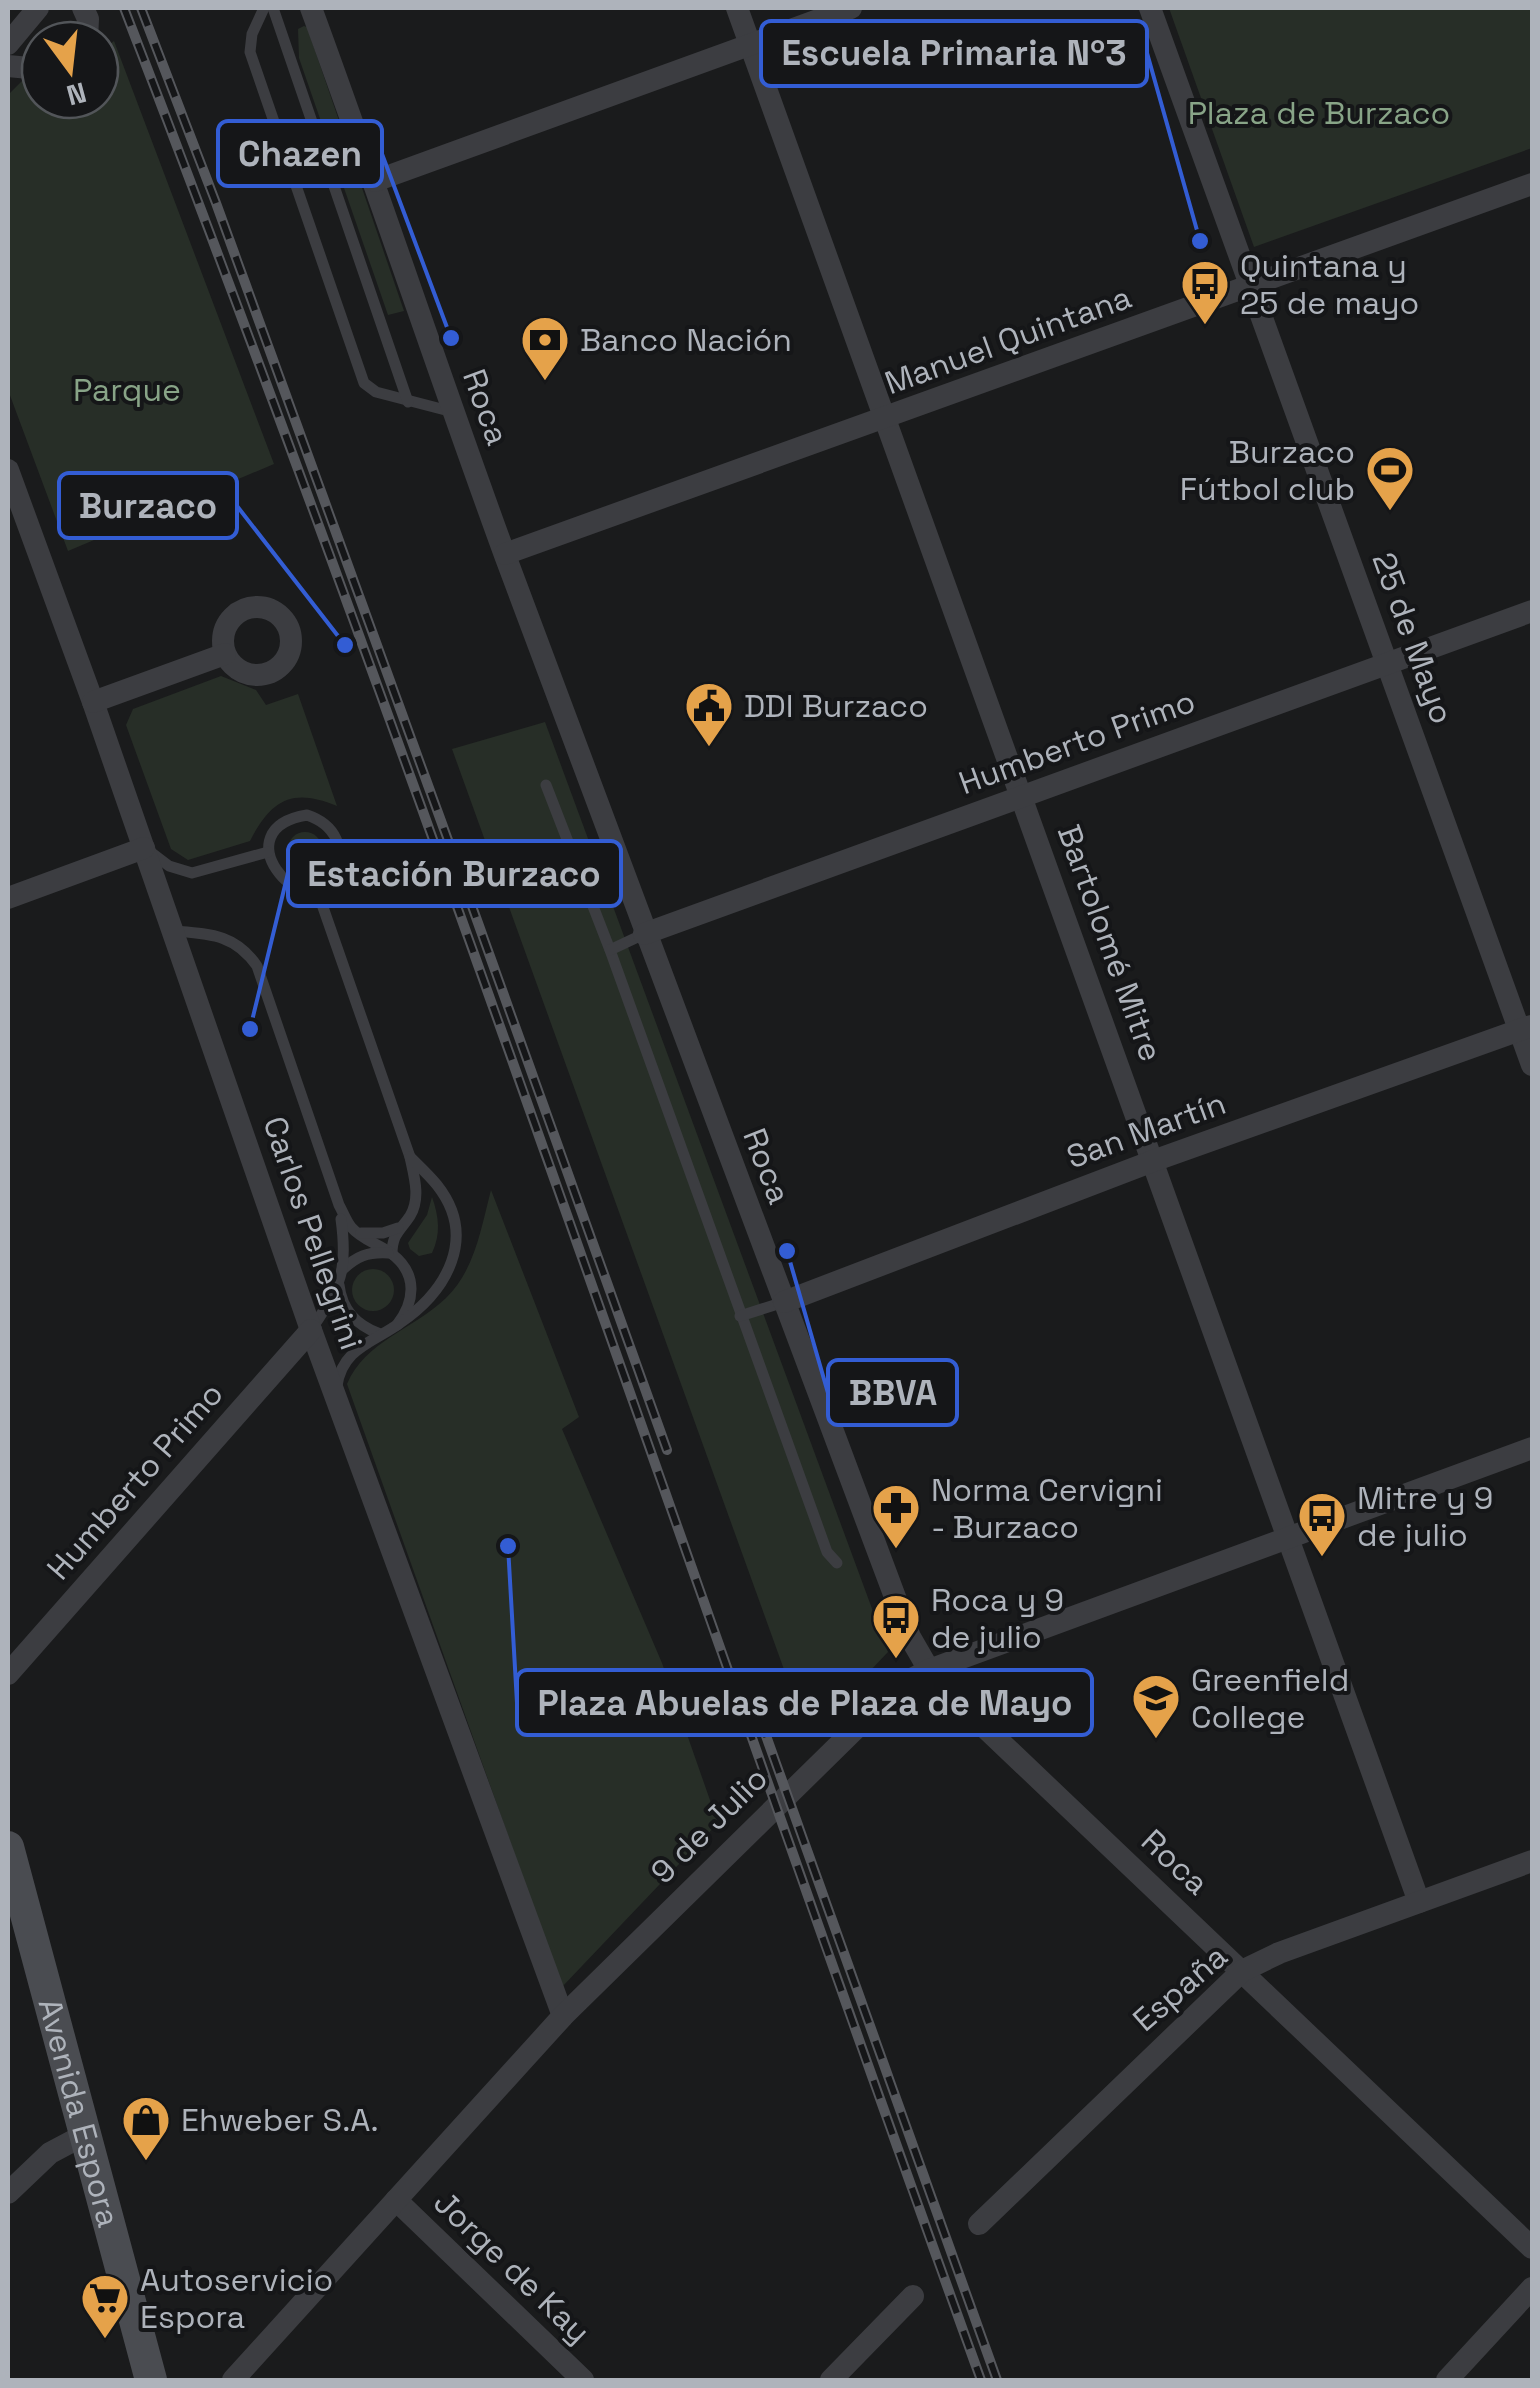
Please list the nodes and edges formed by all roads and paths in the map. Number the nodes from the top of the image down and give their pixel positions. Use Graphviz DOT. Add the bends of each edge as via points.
graph roads {
  1 [pos="38,8"];
  2 [pos="264,8"];
  3 [pos="273,8"];
  4 [pos="311,8"];
  5 [pos="737,8"];
  6 [pos="851,8"];
  7 [pos="1150,8"];
  8 [pos="8,44"];
  9 [pos="750,44"];
  10 [pos="375,181"];
  11 [pos="1532,184"];
  12 [pos="1252,284"];
  13 [pos="408,402"];
  14 [pos="453,412"];
  15 [pos="884,420"];
  16 [pos="8,470"];
  17 [pos="504,554"];
  18 [pos="1532,611"];
  19 [pos="225,654"];
  20 [pos="1388,664"];
  21 [pos="92,702"];
  22 [pos="546,785"];
  23 [pos="1023,796"];
  24 [pos="144,848"];
  25 [pos="268,852"];
  26 [pos="318,890"];
  27 [pos="8,898"];
  28 [pos="173,931"];
  29 [pos="644,934"];
  30 [pos="610,950"];
  31 [pos="1526,1027"];
  32 [pos="1532,1064"];
  33 [pos="410,1157"];
  34 [pos="1153,1161"];
  35 [pos="339,1205"];
  36 [pos="398,1228"];
  37 [pos="356,1232"];
  38 [pos="392,1254"];
  39 [pos="342,1270"];
  40 [pos="339,1285"];
  41 [pos="784,1302"];
  42 [pos="740,1316"];
  43 [pos="398,1326"];
  44 [pos="311,1330"];
  45 [pos="380,1334"];
  46 [pos="336,1395"];
  47 [pos="1532,1448"];
  48 [pos="1288,1539"];
  49 [pos="838,1563"];
  50 [pos="929,1670"];
  51 [pos="8,1674"];
  52 [pos="8,1847"];
  53 [pos="1532,1861"];
  54 [pos="1418,1902"];
  55 [pos="1242,1971"];
  56 [pos="563,2016"];
  57 [pos="84,2135"];
  58 [pos="8,2193"];
  59 [pos="396,2200"];
  60 [pos="979,2224"];
  61 [pos="1532,2248"];
  62 [pos="1532,2288"];
  63 [pos="913,2296"];
  64 [pos="151,2380"];
  65 [pos="233,2380"];
  66 [pos="583,2380"];
  67 [pos="831,2380"];
  68 [pos="1447,2380"];
  1 -- 8 [label="street"];
  2 -- 13 [label="lane" via="250,52 364,383"];
  3 -- 13 [label="lane"];
  4 -- 10 [label="street, Roca"];
  5 -- 9 [label="street, Bartolomé Mitre"];
  6 -- 9 [label="street"];
  7 -- 12 [label="street, 25 de Mayo"];
  9 -- 10 [label="street"];
  9 -- 15 [label="street, Bartolomé Mitre"];
  10 -- 14 [label="street, Roca"];
  11 -- 12 [label="street, Manuel Quintana"];
  12 -- 15 [label="street, Manuel Quintana"];
  12 -- 20 [label="street, 25 de Mayo"];
  13 -- 14 [label="lane"];
  14 -- 17 [label="street, Roca"];
  15 -- 17 [label="street, Manuel Quintana"];
  15 -- 23 [label="street, Bartolomé Mitre"];
  16 -- 21 [label="street, Carlos Pellegrini"];
  17 -- 29 [label="street, Roca"];
  18 -- 20 [label="street, Humberto Primo"];
  19 -- 21 [label="street"];
  20 -- 23 [label="street, Humberto Primo"];
  20 -- 31 [label="street, 25 de Mayo"];
  21 -- 24 [label="street, Carlos Pellegrini"];
  22 -- 30 [label="lane"];
  23 -- 29 [label="street, Humberto Primo"];
  23 -- 34 [label="street, Bartolomé Mitre"];
  24 -- 25 [label="lane" via="192,873"];
  24 -- 27 [label="street"];
  24 -- 28 [label="street, Carlos Pellegrini"];
  25 -- 26 [label="lane" via="289,884"];
  25 -- 26 [label="lane" via="276,827 290,818 324,821 334,832 338,864"];
  26 -- 33 [label="lane"];
  28 -- 35 [label="lane" via="231,939 258,966"];
  28 -- 44 [label="street, Carlos Pellegrini"];
  29 -- 30 [label="lane"];
  29 -- 41 [label="street, Roca"];
  30 -- 42 [label="lane"];
  31 -- 32 [label="street, 25 de Mayo"];
  31 -- 34 [label="street, San Martín"];
  33 -- 36 [label="lane" via="415,1204"];
  33 -- 43 [label="lane" via="439,1186 456,1250 433,1293"];
  34 -- 41 [label="street, San Martín"];
  34 -- 48 [label="street, Bartolomé Mitre"];
  35 -- 37 [label="lane"];
  35 -- 39 [label="lane"];
  36 -- 37 [label="lane"];
  36 -- 38 [label="lane"];
  37 -- 38 [label="lane"];
  38 -- 39 [label="lane" via="370,1252"];
  38 -- 43 [label="lane" via="412,1288 410,1308"];
  39 -- 40 [label="lane"];
  40 -- 44 [label="lane"];
  40 -- 45 [label="lane" via="350,1315"];
  41 -- 42 [label="lane"];
  41 -- 50 [label="street, Roca" via="910,1637"];
  42 -- 49 [label="lane" via="827,1552"];
  43 -- 45 [label="lane"];
  44 -- 46 [label="street, Carlos Pellegrini"];
  44 -- 51 [label="street, Humberto Primo"];
  45 -- 46 [label="lane" via="346,1360"];
  46 -- 56 [label="street, Carlos Pellegrini"];
  47 -- 48 [label="street, 9 de Julio"];
  48 -- 50 [label="street, 9 de Julio"];
  48 -- 54 [label="street, Bartolomé Mitre"];
  50 -- 55 [label="street, Roca"];
  50 -- 56 [label="street, 9 de Julio" via="900,1686"];
  52 -- 57 [label="main road, Avenida Espora"];
  53 -- 54 [label="street, España"];
  54 -- 55 [label="street, España"];
  55 -- 60 [label="street, España"];
  55 -- 61 [label="street, Roca"];
  56 -- 59 [label="street, 9 de Julio"];
  57 -- 58 [label="street" via="42,2159"];
  57 -- 64 [label="main road, Avenida Espora"];
  59 -- 65 [label="street, 9 de Julio"];
  59 -- 66 [label="street, Jorge de Kay"];
  62 -- 68 [label="street"];
  63 -- 67 [label="street"];
}
